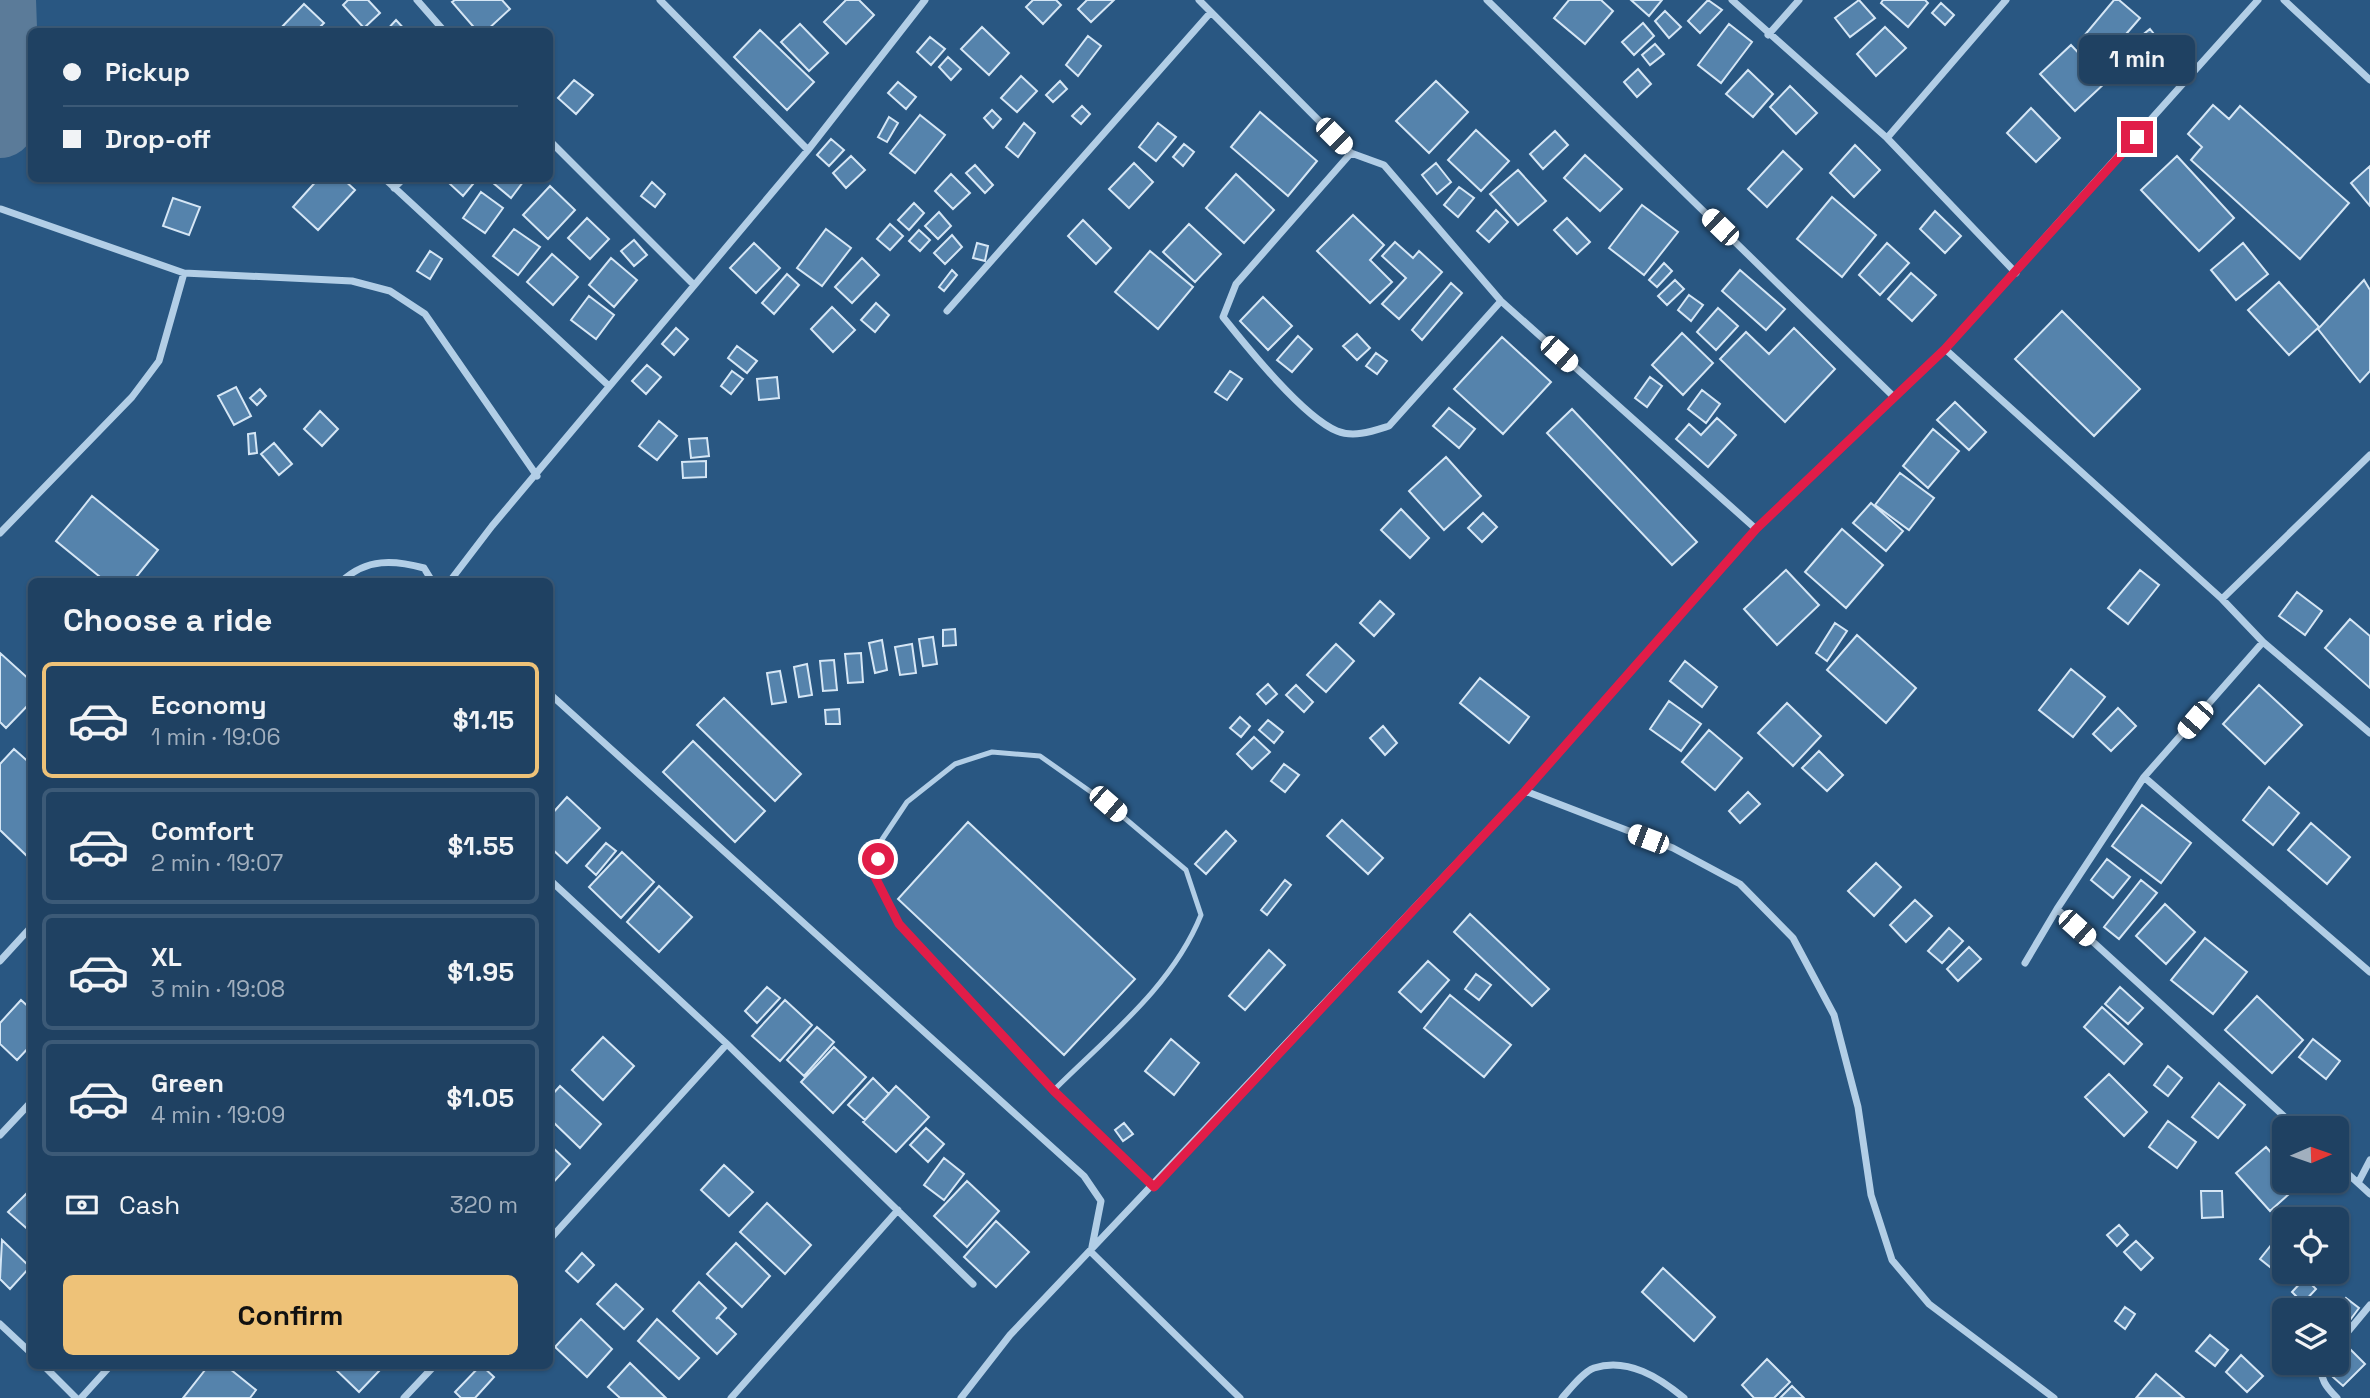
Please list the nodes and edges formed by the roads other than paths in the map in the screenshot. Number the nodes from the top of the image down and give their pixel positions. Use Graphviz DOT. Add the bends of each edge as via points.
graph roads {
  1 [pos="417,0"];
  2 [pos="660,0"];
  3 [pos="925,0"];
  4 [pos="1199,0"];
  5 [pos="1487,0"];
  6 [pos="1732,0"];
  7 [pos="1799,0"];
  8 [pos="2006,0"];
  9 [pos="2258,0"];
  10 [pos="2284,0"];
  11 [pos="1211,12"];
  12 [pos="442,28"];
  13 [pos="1768,35"];
  14 [pos="2370,80"];
  15 [pos="1887,138"];
  16 [pos="553,144"];
  17 [pos="808,150"];
  18 [pos="1351,153"];
  19 [pos="388,182"];
  20 [pos="400,182"];
  21 [pos="394,188"];
  22 [pos="1,209"];
  23 [pos="184,273"];
  24 [pos="2016,273"];
  25 [pos="694,285"];
  26 [pos="1500,301"];
  27 [pos="947,311"];
  28 [pos="1945,349"];
  29 [pos="609,386"];
  30 [pos="1894,397"];
  31 [pos="2370,455"];
  32 [pos="537,476"];
  33 [pos="1756,529"];
  34 [pos="0,533"];
  35 [pos="347,578"];
  36 [pos="430,578"];
  37 [pos="452,578"];
  38 [pos="2222,599"];
  39 [pos="2263,642"];
  40 [pos="553,697"];
  41 [pos="2370,733"];
  42 [pos="2144,777"];
  43 [pos="1525,791"];
  44 [pos="553,886"];
  45 [pos="2057,909"];
  46 [pos="28,930"];
  47 [pos="0,961"];
  48 [pos="2025,963"];
  49 [pos="2370,972"];
  50 [pos="727,1044"];
  51 [pos="1054,1091"];
  52 [pos="28,1105"];
  53 [pos="2284,1116"];
  54 [pos="0,1135"];
  55 [pos="2370,1160"];
  56 [pos="2349,1175"];
  57 [pos="2358,1183"];
  58 [pos="1154,1187"];
  59 [pos="2370,1194"];
  60 [pos="898,1210"];
  61 [pos="553,1236"];
  62 [pos="1091,1252"];
  63 [pos="973,1284"];
  64 [pos="2370,1305"];
  65 [pos="0,1324"];
  66 [pos="2349,1330"];
  67 [pos="28,1350"];
  68 [pos="47,1369"];
  69 [pos="107,1369"];
  70 [pos="431,1369"];
  71 [pos="2322,1375"];
  72 [pos="78,1398"];
  73 [pos="404,1398"];
  74 [pos="731,1398"];
  75 [pos="961,1398"];
  76 [pos="1240,1398"];
  77 [pos="1562,1398"];
  78 [pos="1684,1398"];
  79 [pos="2054,1398"];
  80 [pos="2337,1398"];
  1 -- 12 [label="street"];
  2 -- 17 [label="street"];
  3 -- 17 [label="street"];
  4 -- 11 [label="street"];
  5 -- 30 [label="street"];
  6 -- 13 [label="street"];
  7 -- 13 [label="street"];
  8 -- 15 [label="street"];
  9 -- 24 [label="street"];
  10 -- 14 [label="street"];
  11 -- 18 [label="street"];
  11 -- 27 [label="street"];
  13 -- 15 [label="street"];
  15 -- 24 [label="street"];
  16 -- 25 [label="street"];
  17 -- 25 [label="street"];
  18 -- 26 [label="street" via="1384,165"];
  18 -- 26 [label="street" via="1236,284 1223,317 1313,415 1337,432 1365,434 1389,426"];
  19 -- 21 [label="street"];
  20 -- 21 [label="street"];
  21 -- 29 [label="street"];
  22 -- 23 [label="street"];
  23 -- 32 [label="street" via="352,281 390,290 425,314"];
  23 -- 34 [label="street" via="159,361 132,397"];
  24 -- 28 [label="street"];
  25 -- 29 [label="street"];
  26 -- 33 [label="street"];
  28 -- 30 [label="street"];
  28 -- 38 [label="street"];
  29 -- 32 [label="street"];
  30 -- 33 [label="street"];
  31 -- 38 [label="street"];
  32 -- 37 [label="street"];
  33 -- 43 [label="street"];
  35 -- 36 [label="street" via="368,565 393,560 424,568"];
  38 -- 39 [label="street"];
  39 -- 41 [label="street"];
  39 -- 42 [label="street"];
  40 -- 62 [label="street" via="1084,1176 1101,1201"];
  42 -- 45 [label="street"];
  42 -- 49 [label="street"];
  43 -- 58 [label="street"];
  43 -- 79 [label="street" via="1673,848 1740,884 1793,938 1834,1015 1858,1107 1871,1195 1892,1261 1929,1304"];
  44 -- 50 [label="street"];
  45 -- 48 [label="street"];
  45 -- 53 [label="street"];
  46 -- 47 [label="street"];
  50 -- 60 [label="street"];
  50 -- 61 [label="street"];
  51 -- 51 [label="lane" via="1166,978 1188,947 1201,915 1186,870 1108,804 1040,756 992,752 955,764 907,802 881,841 875,877 899,924"];
  51 -- 58 [label="lane"];
  52 -- 54 [label="street"];
  55 -- 57 [label="street"];
  56 -- 57 [label="street"];
  57 -- 59 [label="street"];
  58 -- 62 [label="street"];
  60 -- 63 [label="street"];
  60 -- 74 [label="street"];
  62 -- 75 [label="street" via="1010,1335"];
  62 -- 76 [label="street"];
  64 -- 66 [label="street"];
  65 -- 67 [label="street"];
  68 -- 72 [label="street"];
  69 -- 72 [label="street"];
  70 -- 73 [label="street"];
  71 -- 80 [label="street"];
  77 -- 78 [label="street" via="1593,1369 1622,1366 1658,1377"];
}
